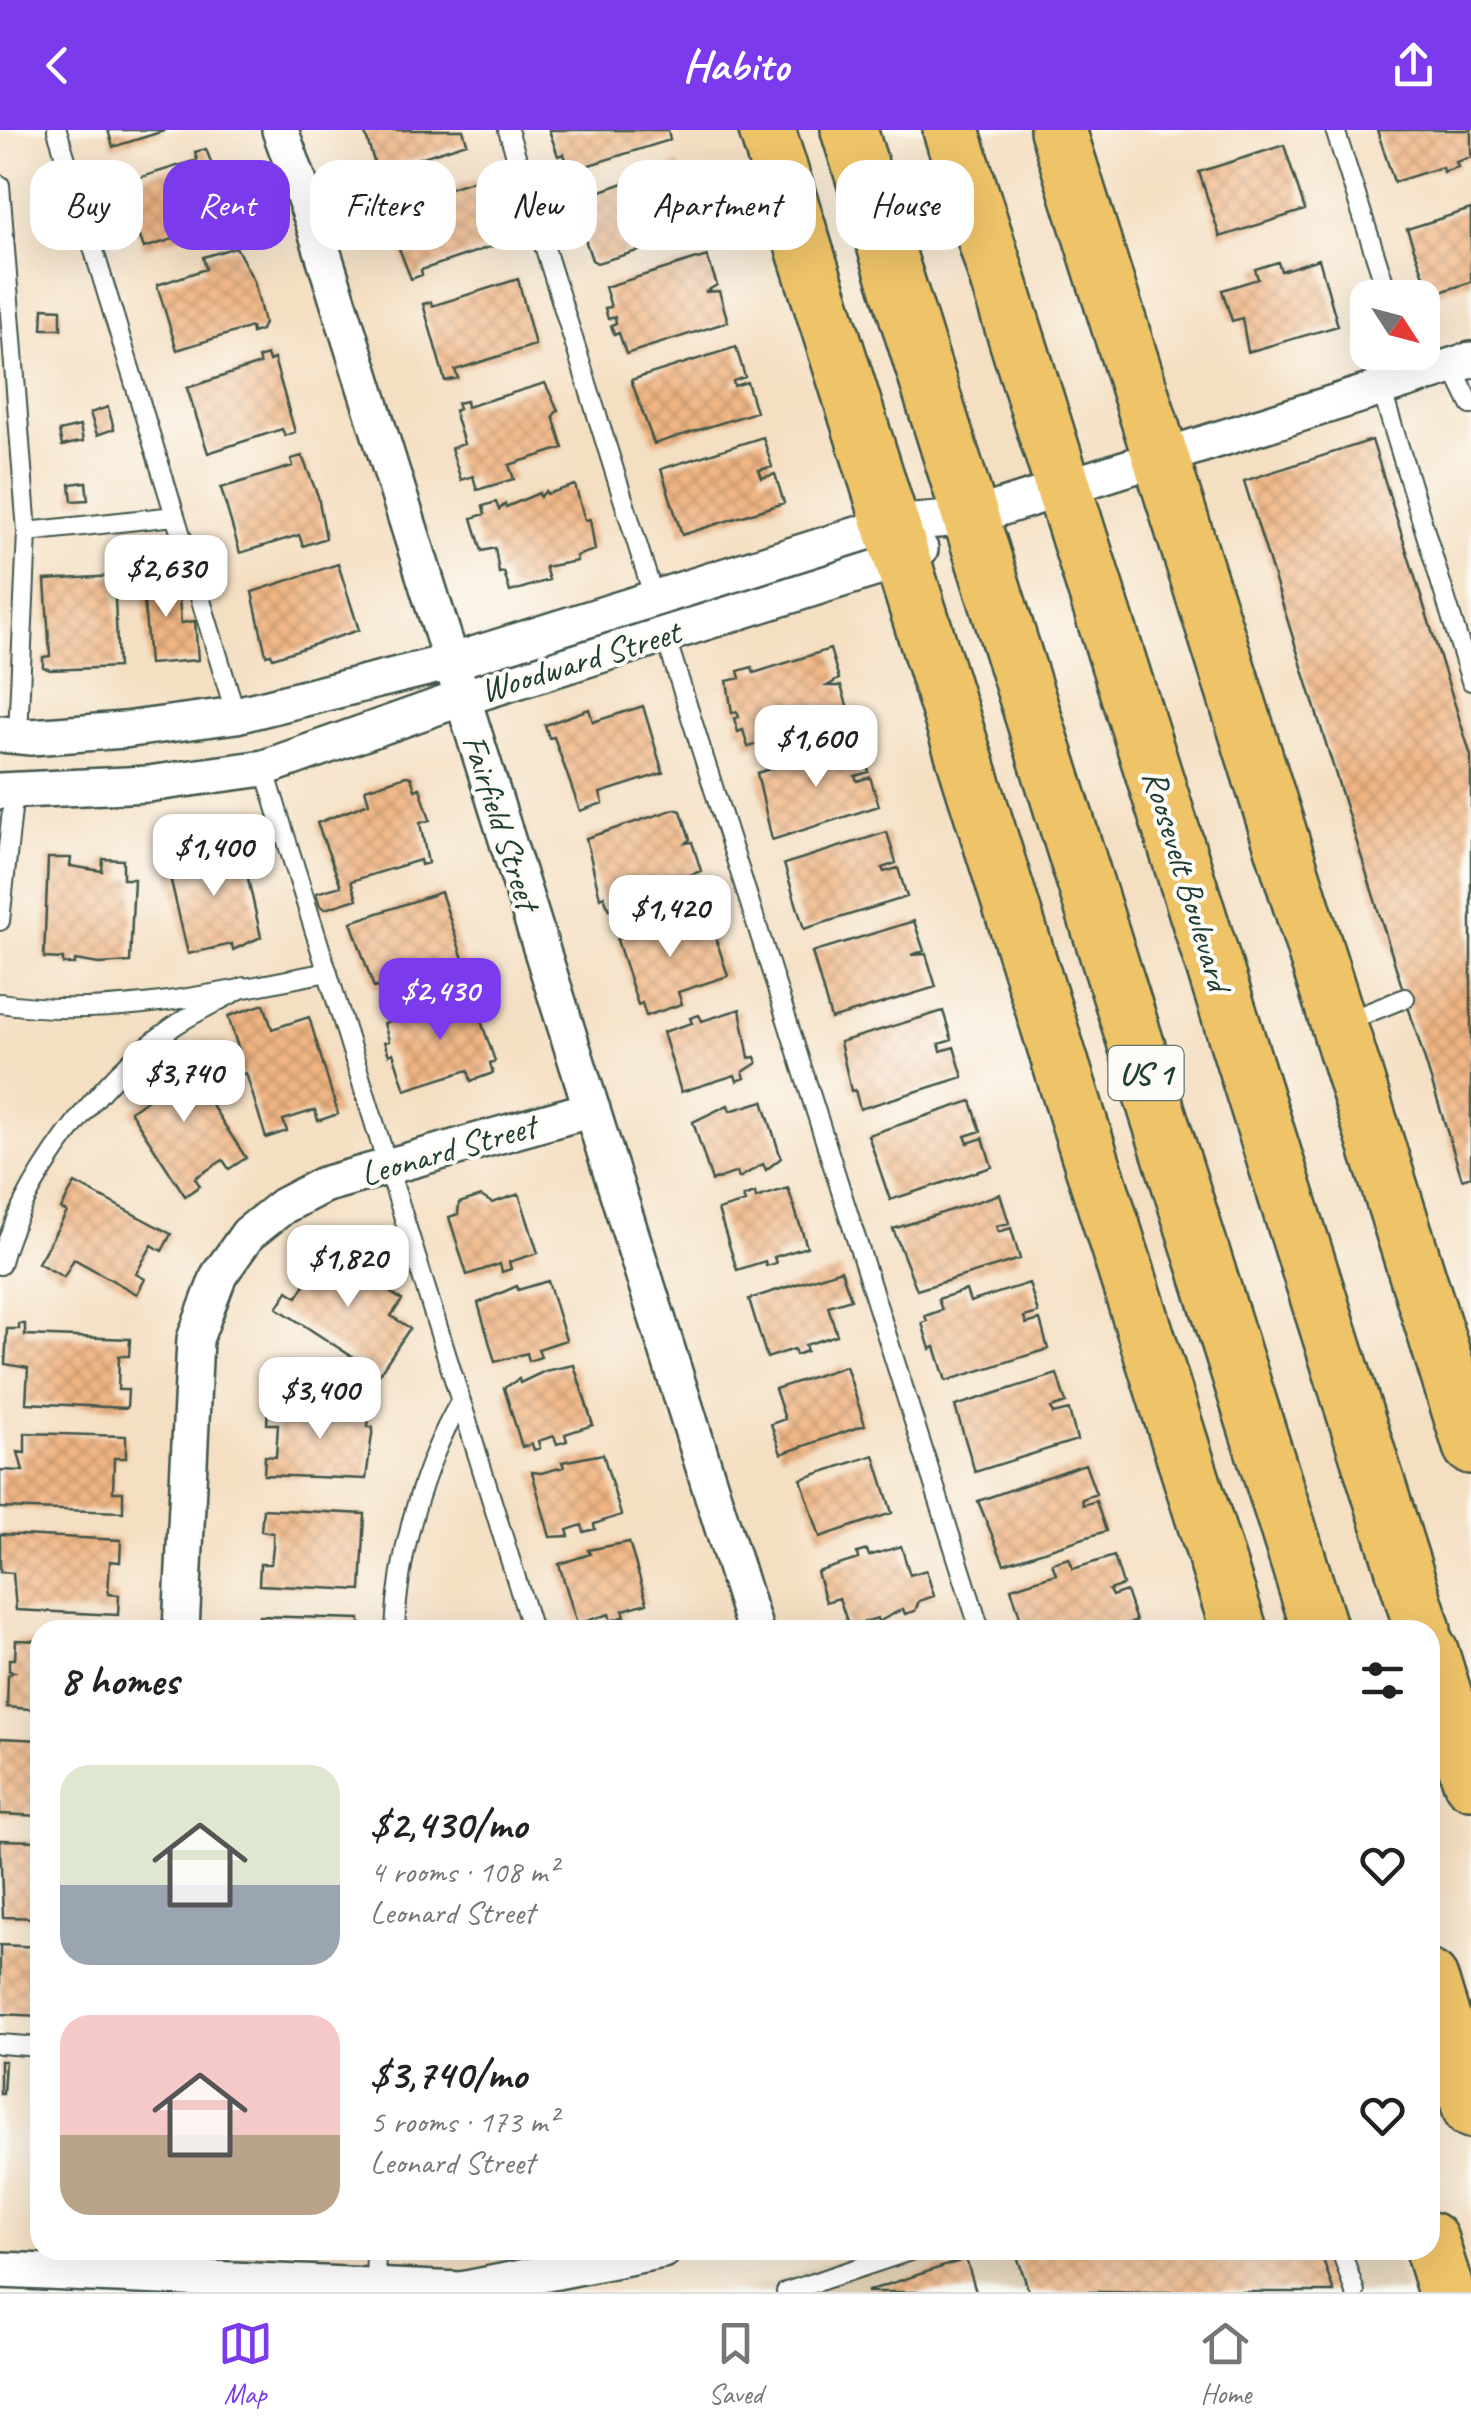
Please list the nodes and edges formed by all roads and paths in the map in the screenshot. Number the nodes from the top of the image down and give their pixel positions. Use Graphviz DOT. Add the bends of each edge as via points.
graph roads {
  1 [pos="57,130"];
  2 [pos="280,130"];
  3 [pos="508,130"];
  4 [pos="767,130"];
  5 [pos="848,130"];
  6 [pos="952,130"];
  7 [pos="1058,130"];
  8 [pos="1335,130"];
  9 [pos="0,185"];
  10 [pos="1383,280"];
  11 [pos="1461,363"];
  12 [pos="1404,370"];
  13 [pos="1381,388"];
  14 [pos="1471,405"];
  15 [pos="1160,457"];
  16 [pos="1064,488"];
  17 [pos="175,516"];
  18 [pos="971,516"];
  19 [pos="27,532"];
  20 [pos="897,542"];
  21 [pos="654,598"];
  22 [pos="665,635"];
  23 [pos="451,662"];
  24 [pos="1471,681"];
  25 [pos="462,698"];
  26 [pos="236,715"];
  27 [pos="9,735"];
  28 [pos="264,768"];
  29 [pos="7,791"];
  30 [pos="0,921"];
  31 [pos="328,972"];
  32 [pos="244,988"];
  33 [pos="1405,998"];
  34 [pos="0,1003"];
  35 [pos="1338,1025"];
  36 [pos="592,1109"];
  37 [pos="388,1166"];
  38 [pos="0,1266"];
  39 [pos="460,1402"];
  40 [pos="1471,1446"];
  41 [pos="181,1620"];
  42 [pos="396,1620"];
  43 [pos="529,1620"];
  44 [pos="752,1620"];
  45 [pos="977,1620"];
  46 [pos="1236,1620"];
  47 [pos="1317,1620"];
  48 [pos="1421,1620"];
  49 [pos="1440,1683"];
  50 [pos="1471,1781"];
  51 [pos="1440,2011"];
  52 [pos="0,2044"];
  53 [pos="30,2046"];
  54 [pos="1471,2110"];
  55 [pos="376,2260"];
  56 [pos="613,2260"];
  57 [pos="883,2260"];
  58 [pos="1345,2260"];
  59 [pos="1436,2260"];
  60 [pos="0,2270"];
  61 [pos="150,2274"];
  62 [pos="376,2287"];
  63 [pos="434,2290"];
  64 [pos="786,2292"];
  65 [pos="1354,2292"];
  66 [pos="1446,2292"];
  1 -- 17 [label="lane"];
  2 -- 23 [label="street, Fairfield Street"];
  3 -- 21 [label="lane"];
  4 -- 20 [label="highway, US 1"];
  5 -- 18 [label="highway, US 1"];
  6 -- 16 [label="highway, Roosevelt Boulevard"];
  7 -- 15 [label="highway"];
  8 -- 10 [label="lane"];
  9 -- 19 [label="lane"];
  11 -- 14 [label="lane"];
  12 -- 13 [label="street, Woodward Street"];
  13 -- 15 [label="street, Woodward Street"];
  13 -- 24 [label="lane"];
  15 -- 16 [label="street, Woodward Street"];
  15 -- 35 [label="highway"];
  16 -- 18 [label="street, Woodward Street"];
  16 -- 48 [label="highway, Roosevelt Boulevard"];
  17 -- 19 [label="lane"];
  17 -- 26 [label="lane"];
  18 -- 20 [label="street, Woodward Street"];
  18 -- 47 [label="highway, US 1"];
  19 -- 27 [label="lane"];
  20 -- 21 [label="street, Woodward Street"];
  20 -- 22 [label="street, Woodward Street"];
  20 -- 46 [label="highway, US 1"];
  21 -- 23 [label="street, Woodward Street"];
  22 -- 25 [label="street, Woodward Street"];
  22 -- 45 [label="lane"];
  23 -- 25 [label="street, Fairfield Street"];
  23 -- 26 [label="street, Woodward Street"];
  25 -- 28 [label="street, Woodward Street"];
  25 -- 36 [label="street, Fairfield Street"];
  26 -- 27 [label="street, Woodward Street" via="124,730"];
  28 -- 29 [label="street, Woodward Street" via="148,784"];
  28 -- 31 [label="lane"];
  29 -- 30 [label="lane"];
  31 -- 32 [label="lane"];
  31 -- 37 [label="lane"];
  32 -- 34 [label="lane" via="94,1006"];
  32 -- 38 [label="lane" via="169,1030 68,1130 36,1179"];
  33 -- 35 [label="lane"];
  35 -- 40 [label="highway"];
  36 -- 37 [label="street, Leonard Street"];
  36 -- 44 [label="street, Fairfield Street"];
  37 -- 39 [label="lane"];
  37 -- 41 [label="street, Leonard Street" via="323,1185 283,1206 248,1234 219,1275 194,1339"];
  39 -- 42 [label="lane" via="423,1488"];
  39 -- 43 [label="lane"];
  49 -- 50 [label="highway"];
  51 -- 54 [label="highway"];
  52 -- 53 [label="lane"];
  55 -- 62 [label="lane"];
  56 -- 63 [label="street"];
  57 -- 64 [label="lane"];
  58 -- 65 [label="lane"];
  59 -- 66 [label="highway"];
  60 -- 61 [label="street"];
  61 -- 62 [label="street"];
  62 -- 63 [label="street"];
}
